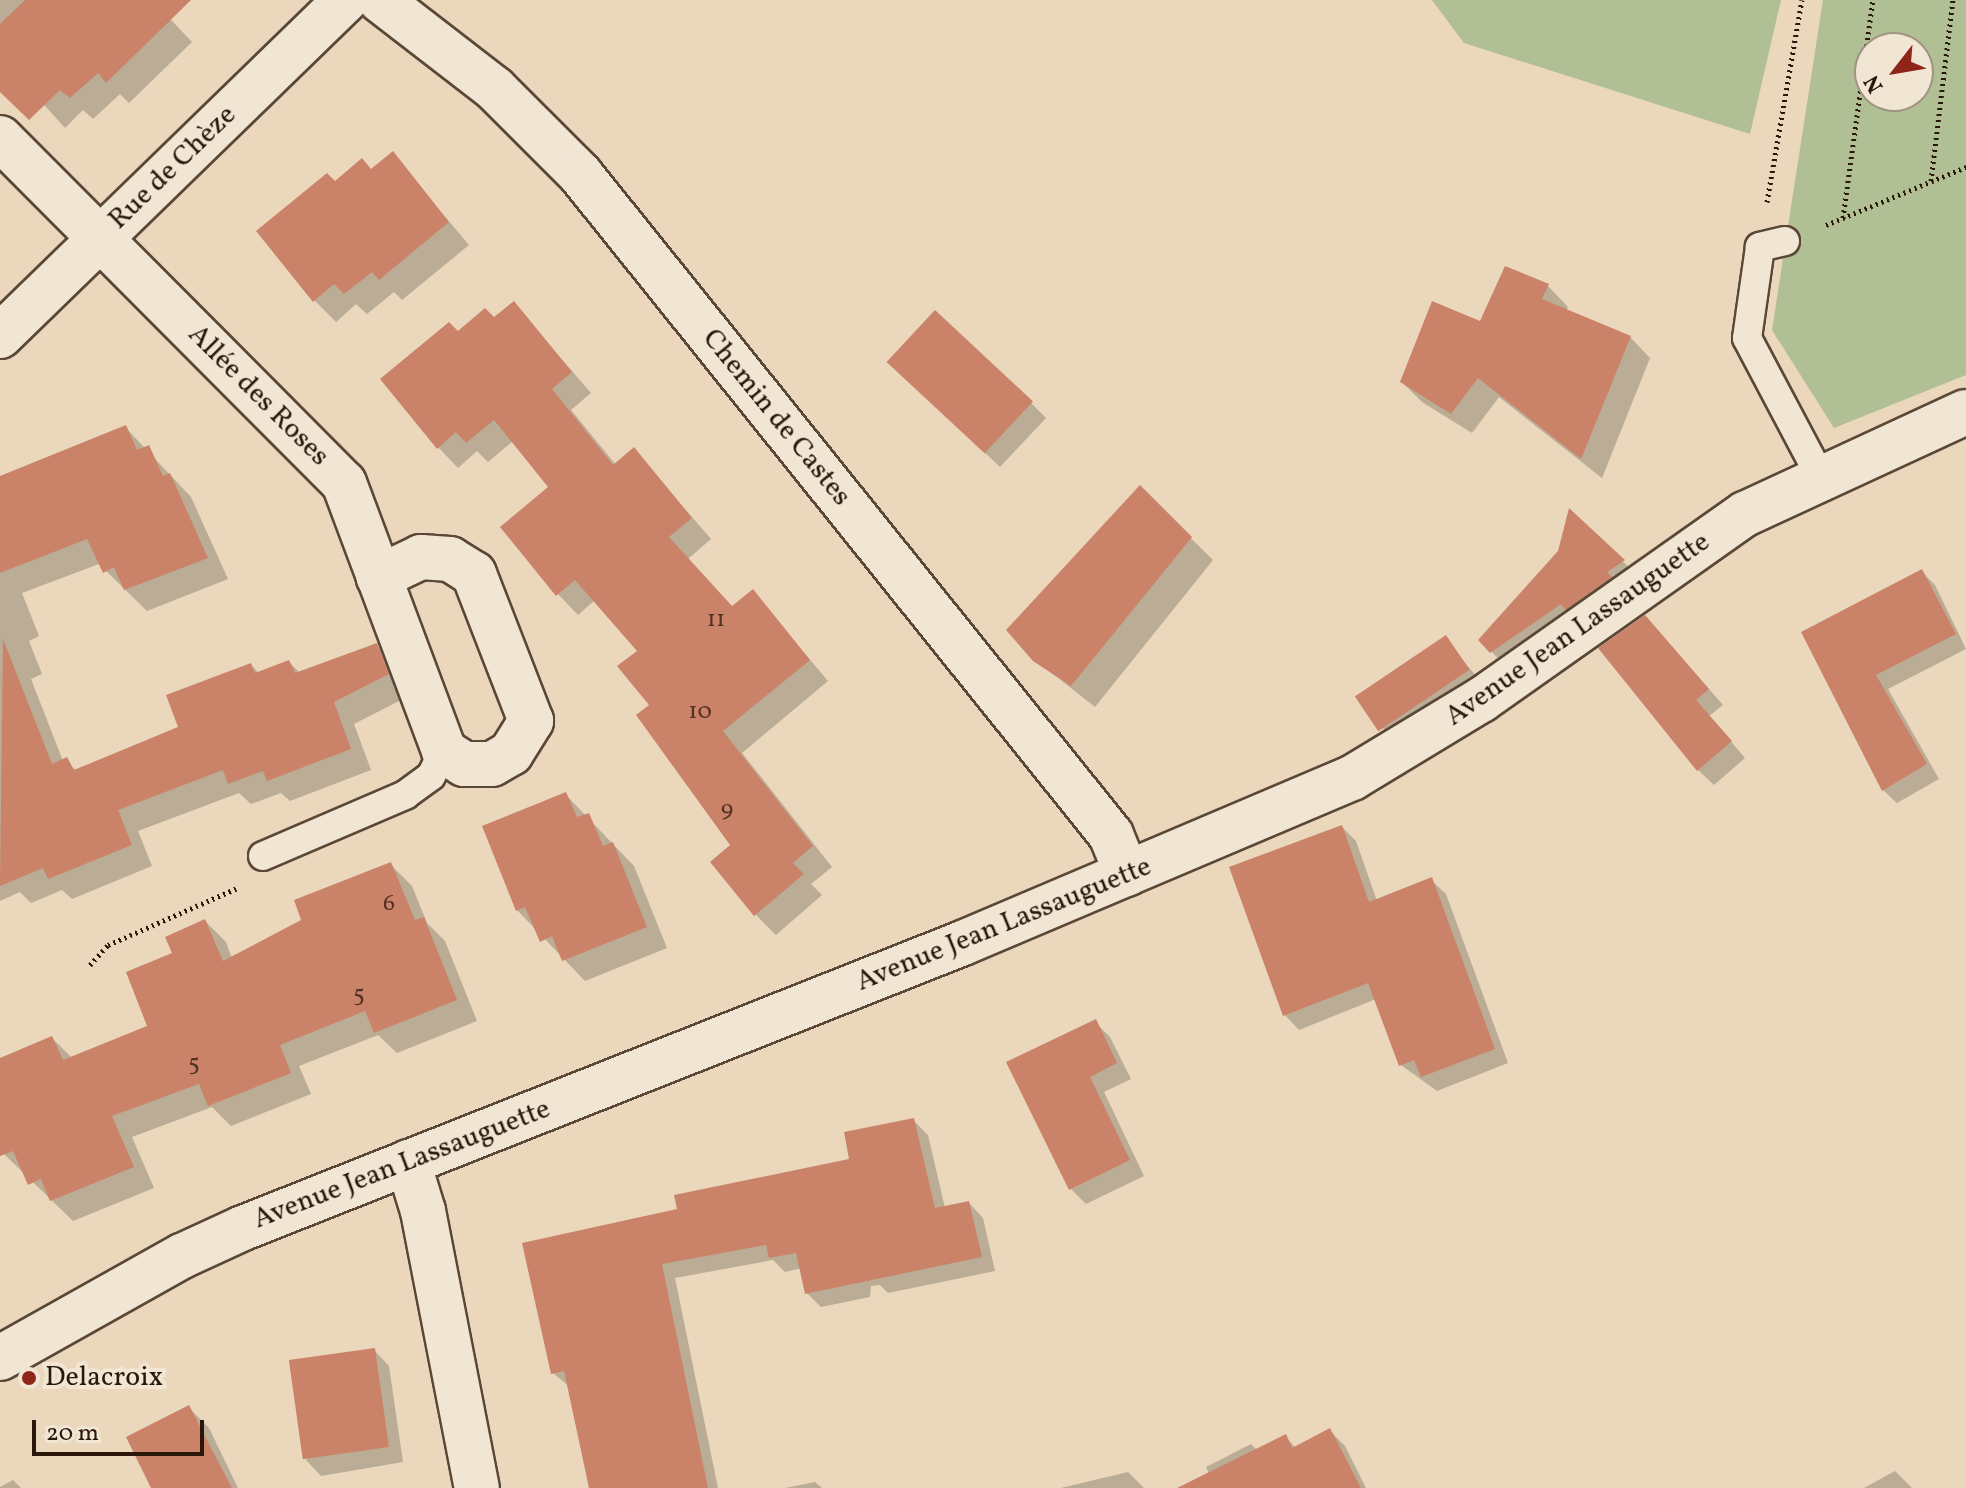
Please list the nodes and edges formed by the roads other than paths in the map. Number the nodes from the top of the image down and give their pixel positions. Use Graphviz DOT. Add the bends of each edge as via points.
graph roads {
  1 [pos="346,0"];
  2 [pos="380,0"];
  3 [pos="0,138"];
  4 [pos="101,238"];
  5 [pos="1772,244"];
  6 [pos="0,336"];
  7 [pos="1966,412"];
  8 [pos="1820,476"];
  9 [pos="379,577"];
  10 [pos="444,751"];
  11 [pos="263,856"];
  12 [pos="1127,874"];
  13 [pos="408,1162"];
  14 [pos="0,1358"];
  15 [pos="477,1488"];
  1 -- 4 [label="street, Rue de Chèze"];
  2 -- 12 [label="street, Chemin de Castes" via="495,89 580,174 1111,835"];
  3 -- 4 [label="street, Allée des Roses"];
  4 -- 6 [label="street, Rue de Chèze"];
  4 -- 9 [label="street, Allée des Roses" via="344,483"];
  5 -- 8 [label="lane" via="1747,338"];
  7 -- 8 [label="street, Avenue Jean Lassauguette"];
  8 -- 12 [label="street, Avenue Jean Lassauguette" via="1745,514 1407,749 1352,778"];
  9 -- 10 [label="street, Allée des Roses"];
  9 -- 10 [label="street" via="421,557 450,559 474,574 531,721 511,753 492,764 464,764"];
  10 -- 11 [label="lane" via="431,776 405,795"];
  12 -- 13 [label="street, Avenue Jean Lassauguette"];
  13 -- 14 [label="street, Avenue Jean Lassauguette" via="182,1256"];
  13 -- 15 [label="street" via="423,1211"];
}
